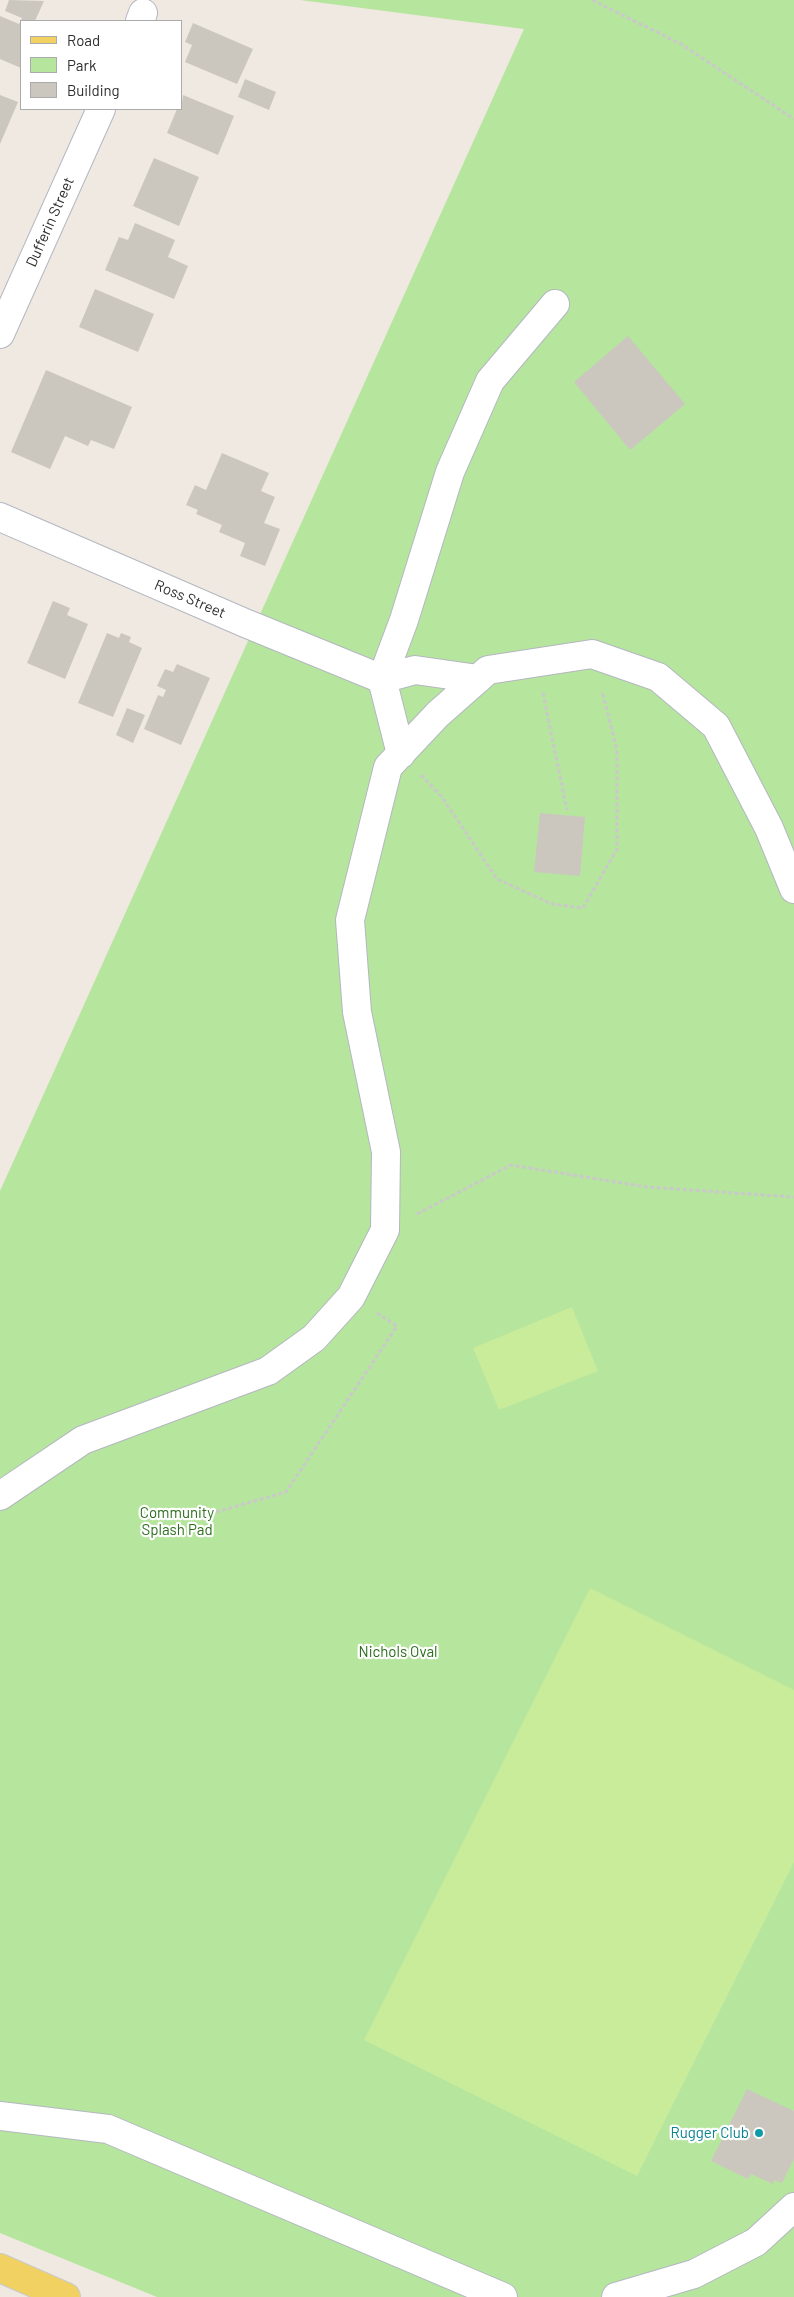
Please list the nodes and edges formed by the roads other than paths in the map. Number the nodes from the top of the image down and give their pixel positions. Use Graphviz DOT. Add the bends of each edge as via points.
graph roads {
  1 [pos="101,110"];
  2 [pos="555,304"];
  3 [pos="0,334"];
  4 [pos="0,517"];
  5 [pos="382,679"];
  6 [pos="478,679"];
  7 [pos="401,754"];
  8 [pos="794,889"];
  9 [pos="0,1496"];
  10 [pos="0,2116"];
  11 [pos="794,2207"];
  12 [pos="0,2268"];
  13 [pos="66,2297"];
  14 [pos="503,2297"];
  15 [pos="616,2297"];
  1 -- 3 [label="street, Dufferin Street"];
  2 -- 5 [label="street" via="490,381 450,472"];
  4 -- 5 [label="street, Ross Street"];
  5 -- 6 [label="street" via="415,670"];
  5 -- 7 [label="street"];
  6 -- 7 [label="street" via="438,714"];
  6 -- 8 [label="street" via="488,670 592,654 658,677 716,726 769,828"];
  7 -- 9 [label="street" via="388,767 350,920 357,1012 386,1152 385,1230 351,1297 314,1338 268,1371 83,1440"];
  10 -- 14 [label="street" via="108,2129"];
  11 -- 15 [label="street" via="756,2242 694,2274"];
  12 -- 13 [label="main road"];
}
